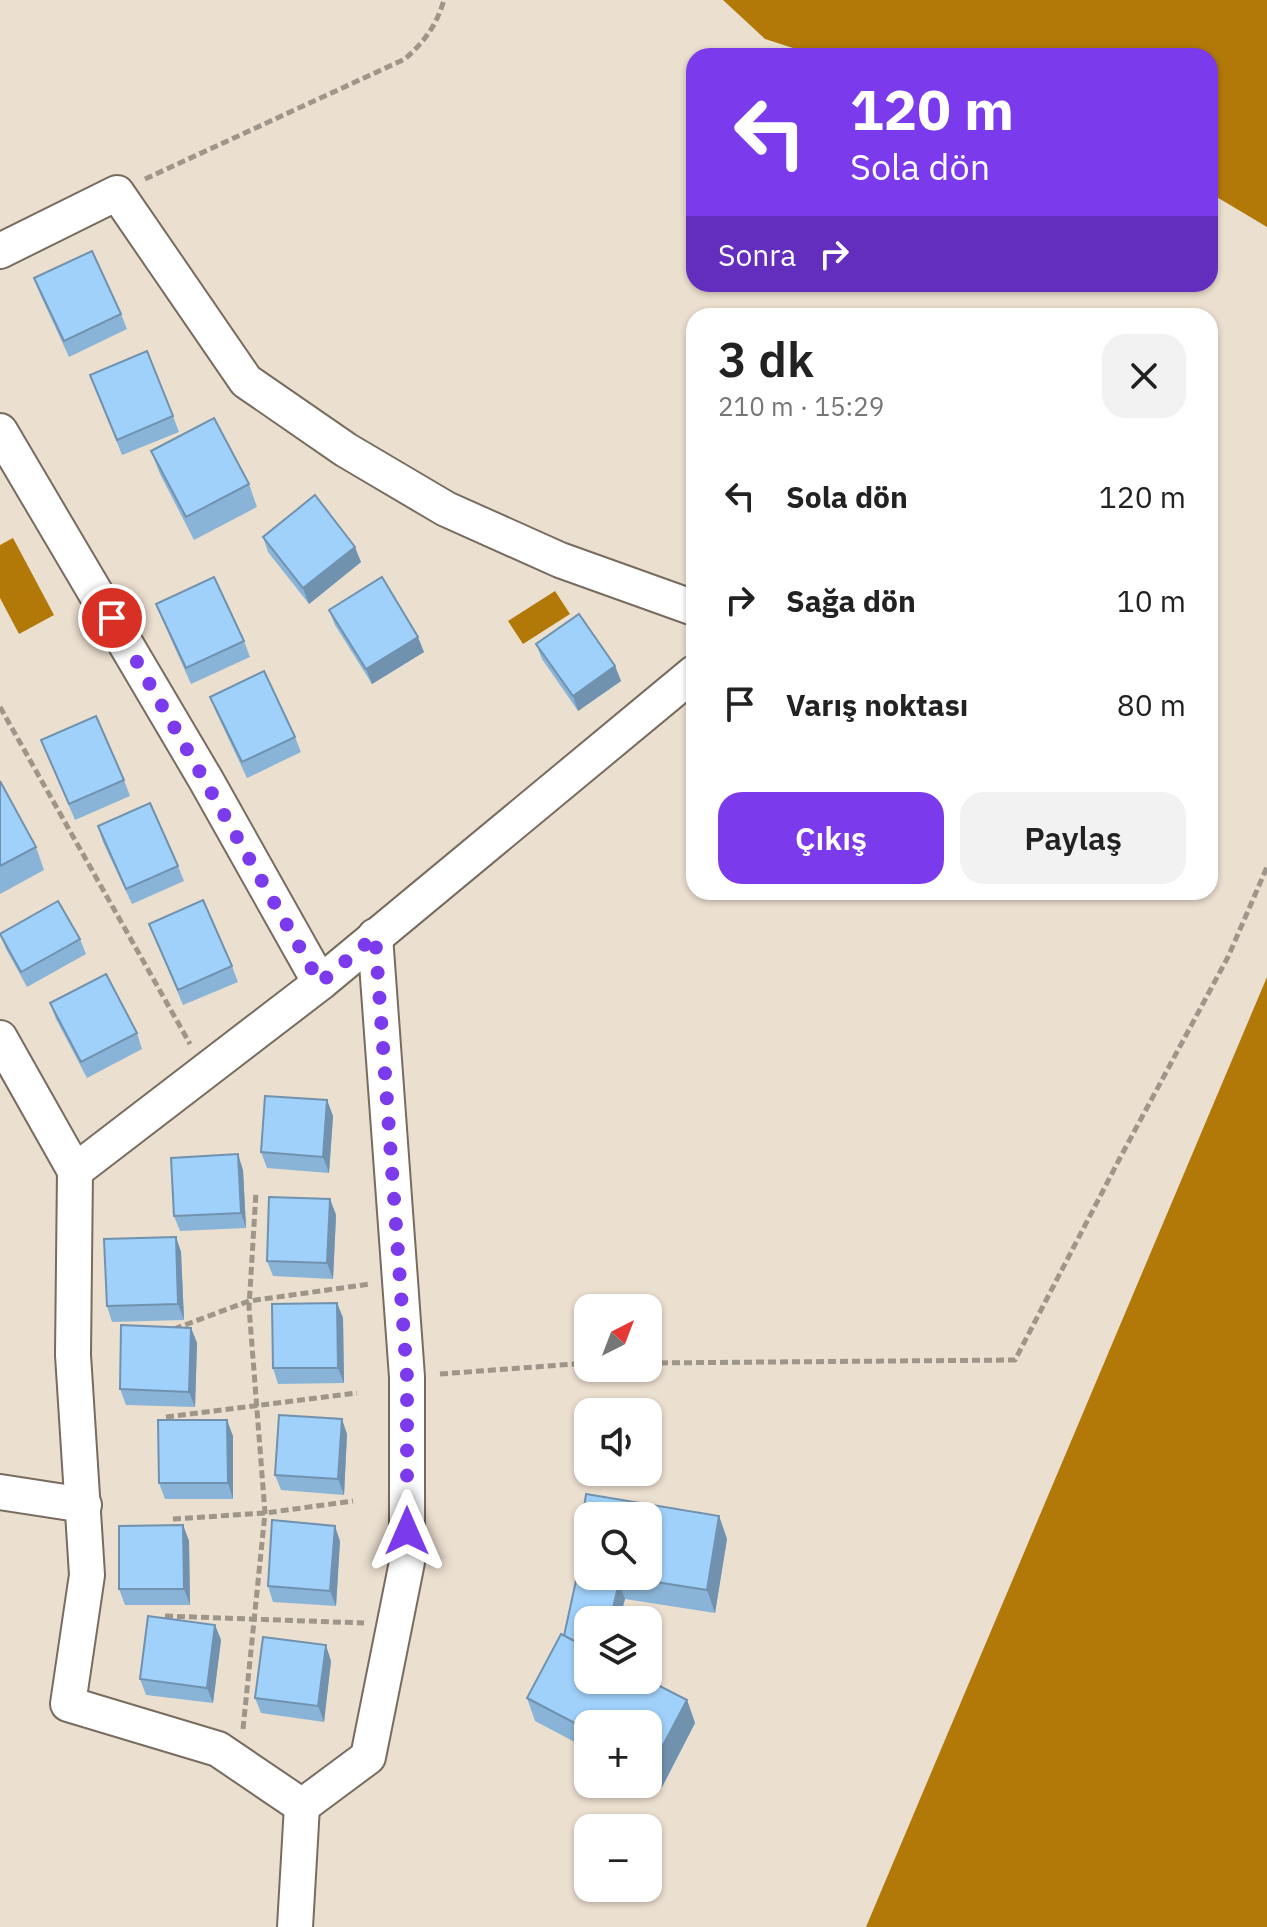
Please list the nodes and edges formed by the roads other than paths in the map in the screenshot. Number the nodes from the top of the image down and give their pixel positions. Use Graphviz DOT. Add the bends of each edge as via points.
graph roads {
  1 [pos="0,251"];
  2 [pos="0,431"];
  3 [pos="686,605"];
  4 [pos="686,680"];
  5 [pos="375,936"];
  6 [pos="320,983"];
  7 [pos="0,1038"];
  8 [pos="75,1171"];
  9 [pos="0,1492"];
  10 [pos="84,1505"];
  11 [pos="302,1806"];
  12 [pos="295,1927"];
  1 -- 3 [label="street" via="117,193 246,381 346,450 446,509 560,560"];
  2 -- 6 [label="street"];
  4 -- 5 [label="street"];
  5 -- 6 [label="street"];
  5 -- 11 [label="street" via="407,1377 407,1562 368,1757"];
  6 -- 8 [label="street"];
  7 -- 8 [label="street"];
  8 -- 10 [label="street" via="73,1355"];
  9 -- 10 [label="street"];
  10 -- 11 [label="street" via="87,1575 68,1704 218,1749"];
  11 -- 12 [label="street"];
}
